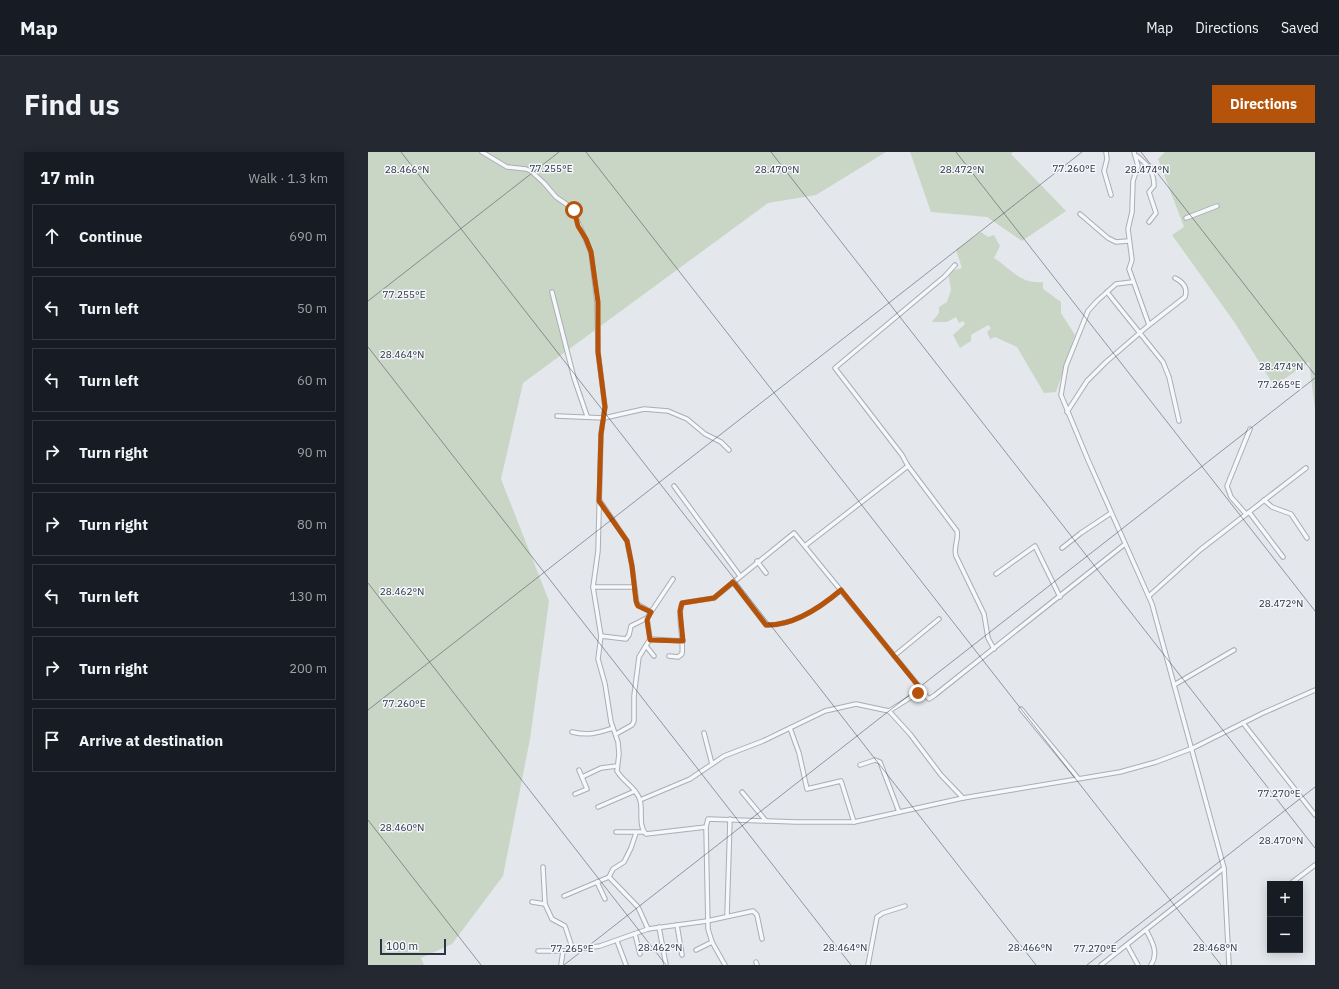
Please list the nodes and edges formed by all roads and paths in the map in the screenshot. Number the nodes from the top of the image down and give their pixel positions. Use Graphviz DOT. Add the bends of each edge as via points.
graph roads {
  1 [pos="482,152"];
  2 [pos="1106,152"];
  3 [pos="1135,154"];
  4 [pos="1112,195"];
  5 [pos="1217,206"];
  6 [pos="1080,214"];
  7 [pos="1186,218"];
  8 [pos="1149,222"];
  9 [pos="1128,240"];
  10 [pos="955,265"];
  11 [pos="1175,278"];
  12 [pos="1132,282"];
  13 [pos="552,292"];
  14 [pos="1107,292"];
  15 [pos="1149,325"];
  16 [pos="1141,333"];
  17 [pos="1067,412"];
  18 [pos="557,416"];
  19 [pos="587,416"];
  20 [pos="604,418"];
  21 [pos="1179,421"];
  22 [pos="1250,429"];
  23 [pos="729,450"];
  24 [pos="908,466"];
  25 [pos="1306,468"];
  26 [pos="674,486"];
  27 [pos="1264,500"];
  28 [pos="599,501"];
  29 [pos="1111,513"];
  30 [pos="1248,513"];
  31 [pos="1307,538"];
  32 [pos="1125,544"];
  33 [pos="806,545"];
  34 [pos="1062,548"];
  35 [pos="1283,557"];
  36 [pos="757,561"];
  37 [pos="766,573"];
  38 [pos="996,574"];
  39 [pos="740,576"];
  40 [pos="673,579"];
  41 [pos="733,582"];
  42 [pos="593,587"];
  43 [pos="634,587"];
  44 [pos="841,590"];
  45 [pos="1149,596"];
  46 [pos="1060,597"];
  47 [pos="651,612"];
  48 [pos="647,618"];
  49 [pos="939,619"];
  50 [pos="600,636"];
  51 [pos="650,640"];
  52 [pos="683,641"];
  53 [pos="646,646"];
  54 [pos="994,649"];
  55 [pos="1234,650"];
  56 [pos="654,656"];
  57 [pos="669,656"];
  58 [pos="894,656"];
  59 [pos="1174,685"];
  60 [pos="1315,690"];
  61 [pos="921,691"];
  62 [pos="1020,709"];
  63 [pos="889,711"];
  64 [pos="1243,723"];
  65 [pos="613,728"];
  66 [pos="790,728"];
  67 [pos="572,732"];
  68 [pos="704,733"];
  69 [pos="616,734"];
  70 [pos="1193,748"];
  71 [pos="712,764"];
  72 [pos="860,765"];
  73 [pos="617,766"];
  74 [pos="580,770"];
  75 [pos="582,777"];
  76 [pos="1078,778"];
  77 [pos="635,791"];
  78 [pos="742,792"];
  79 [pos="575,794"];
  80 [pos="963,798"];
  81 [pos="640,800"];
  82 [pos="598,807"];
  83 [pos="899,812"];
  84 [pos="1315,815"];
  85 [pos="730,819"];
  86 [pos="766,821"];
  87 [pos="854,822"];
  88 [pos="706,828"];
  89 [pos="616,832"];
  90 [pos="644,832"];
  91 [pos="636,833"];
  92 [pos="1315,865"];
  93 [pos="543,867"];
  94 [pos="1224,868"];
  95 [pos="609,877"];
  96 [pos="1294,881"];
  97 [pos="597,882"];
  98 [pos="564,896"];
  99 [pos="606,899"];
  100 [pos="532,902"];
  101 [pos="545,904"];
  102 [pos="905,906"];
  103 [pos="727,916"];
  104 [pos="707,921"];
  105 [pos="676,925"];
  106 [pos="659,926"];
  107 [pos="648,929"];
  108 [pos="1146,930"];
  109 [pos="635,934"];
  110 [pos="762,939"];
  111 [pos="617,941"];
  112 [pos="712,942"];
  113 [pos="1127,945"];
  114 [pos="573,950"];
  115 [pos="696,950"];
  116 [pos="538,951"];
  117 [pos="563,951"];
  118 [pos="640,954"];
  119 [pos="682,955"];
  120 [pos="561,965"];
  121 [pos="626,965"];
  122 [pos="666,965"];
  123 [pos="725,965"];
  124 [pos="868,965"];
  125 [pos="1101,965"];
  126 [pos="1138,965"];
  127 [pos="1151,965"];
  128 [pos="1230,965"];
  1 -- 20 [label="street" via="507,167 530,171 575,212 578,226 591,252 598,302 598,352"];
  2 -- 4 [label="street" via="1104,171"];
  3 -- 8 [label="street" via="1152,171 1154,186 1150,192 1156,213"];
  3 -- 9 [label="street" via="1138,166 1132,184"];
  5 -- 7 [label="street"];
  6 -- 9 [label="street" via="1108,238 1116,242"];
  9 -- 12 [label="street"];
  10 -- 24 [label="street" via="835,368"];
  11 -- 15 [label="street" via="1183,284 1185,297"];
  12 -- 14 [label="street" via="1119,282"];
  12 -- 15 [label="street"];
  13 -- 19 [label="street" via="574,378"];
  14 -- 16 [label="street"];
  14 -- 17 [label="street" via="1088,311 1066,366 1061,396"];
  15 -- 16 [label="street"];
  16 -- 17 [label="street" via="1087,381"];
  16 -- 21 [label="street" via="1167,369"];
  17 -- 29 [label="street"];
  18 -- 19 [label="street"];
  19 -- 20 [label="street"];
  20 -- 23 [label="street" via="644,409 668,411 687,419"];
  20 -- 28 [label="street" via="601,434"];
  22 -- 30 [label="street" via="1227,486 1231,497"];
  24 -- 33 [label="street"];
  24 -- 54 [label="street" via="957,532 954,548 956,556 984,614 988,638"];
  25 -- 27 [label="street"];
  26 -- 39 [label="street"];
  27 -- 30 [label="street"];
  27 -- 31 [label="street" via="1272,507 1291,514"];
  28 -- 42 [label="street" via="598,556"];
  28 -- 43 [label="street" via="627,541"];
  29 -- 32 [label="street"];
  29 -- 34 [label="street"];
  30 -- 35 [label="street"];
  30 -- 45 [label="street" via="1200,550"];
  32 -- 45 [label="street"];
  32 -- 46 [label="street"];
  33 -- 36 [label="street" via="794,533"];
  33 -- 44 [label="street"];
  36 -- 37 [label="street"];
  36 -- 39 [label="street"];
  38 -- 46 [label="street" via="1035,546"];
  39 -- 41 [label="street"];
  40 -- 47 [label="street"];
  41 -- 44 [label="street" via="766,625 778,626 824,605"];
  41 -- 52 [label="street" via="714,598 682,603 680,611"];
  42 -- 43 [label="street"];
  42 -- 50 [label="street"];
  43 -- 47 [label="street" via="638,606"];
  44 -- 58 [label="street"];
  45 -- 59 [label="street"];
  46 -- 54 [label="street"];
  47 -- 48 [label="street"];
  48 -- 50 [label="street" via="631,626 626,639"];
  48 -- 51 [label="street"];
  49 -- 58 [label="street"];
  50 -- 65 [label="street" via="598,659"];
  51 -- 52 [label="street"];
  51 -- 53 [label="street"];
  52 -- 57 [label="street" via="681,655"];
  53 -- 56 [label="street"];
  53 -- 69 [label="street" via="640,653 638,662 634,722"];
  54 -- 61 [label="street" via="931,698"];
  55 -- 59 [label="street"];
  58 -- 61 [label="street"];
  59 -- 70 [label="street"];
  60 -- 64 [label="street"];
  61 -- 63 [label="street"];
  62 -- 76 [label="street"];
  63 -- 66 [label="street" via="856,704 825,711"];
  63 -- 80 [label="street"];
  64 -- 70 [label="street"];
  64 -- 84 [label="street"];
  65 -- 67 [label="street" via="585,735"];
  65 -- 69 [label="street"];
  66 -- 71 [label="street" via="724,756"];
  66 -- 87 [label="street" via="807,789 841,781"];
  68 -- 71 [label="street"];
  69 -- 73 [label="street" via="619,754"];
  70 -- 76 [label="street" via="1139,768"];
  70 -- 94 [label="street"];
  71 -- 81 [label="street" via="690,779"];
  72 -- 83 [label="street" via="875,760 880,762"];
  73 -- 75 [label="street" via="601,768"];
  73 -- 77 [label="street" via="618,774"];
  74 -- 75 [label="street"];
  75 -- 79 [label="street" via="587,789"];
  76 -- 80 [label="street"];
  77 -- 81 [label="street"];
  77 -- 82 [label="street"];
  78 -- 86 [label="street"];
  80 -- 83 [label="street"];
  81 -- 90 [label="street"];
  83 -- 87 [label="street"];
  85 -- 86 [label="street"];
  85 -- 88 [label="street" via="708,819"];
  85 -- 103 [label="street"];
  86 -- 87 [label="street"];
  88 -- 90 [label="street" via="648,834"];
  88 -- 104 [label="street"];
  89 -- 91 [label="street"];
  90 -- 91 [label="street"];
  91 -- 95 [label="street" via="624,862 613,870"];
  92 -- 96 [label="street"];
  93 -- 101 [label="street"];
  94 -- 108 [label="street"];
  94 -- 128 [label="street"];
  95 -- 97 [label="street"];
  95 -- 107 [label="street" via="638,907"];
  97 -- 98 [label="street"];
  97 -- 99 [label="street"];
  100 -- 101 [label="street"];
  101 -- 114 [label="street" via="552,919 565,926"];
  102 -- 124 [label="street" via="877,917"];
  103 -- 104 [label="street"];
  103 -- 110 [label="street" via="755,912"];
  104 -- 105 [label="street"];
  104 -- 112 [label="street"];
  105 -- 106 [label="street"];
  105 -- 119 [label="street"];
  106 -- 107 [label="street"];
  106 -- 122 [label="street"];
  107 -- 109 [label="street"];
  108 -- 113 [label="street"];
  108 -- 127 [label="street" via="1154,948 1154,960"];
  109 -- 111 [label="street"];
  109 -- 118 [label="street"];
  111 -- 114 [label="street"];
  111 -- 121 [label="street"];
  112 -- 115 [label="street"];
  112 -- 123 [label="street"];
  113 -- 125 [label="street"];
  113 -- 126 [label="street"];
  114 -- 117 [label="street"];
  116 -- 117 [label="street"];
  117 -- 120 [label="street"];
}
